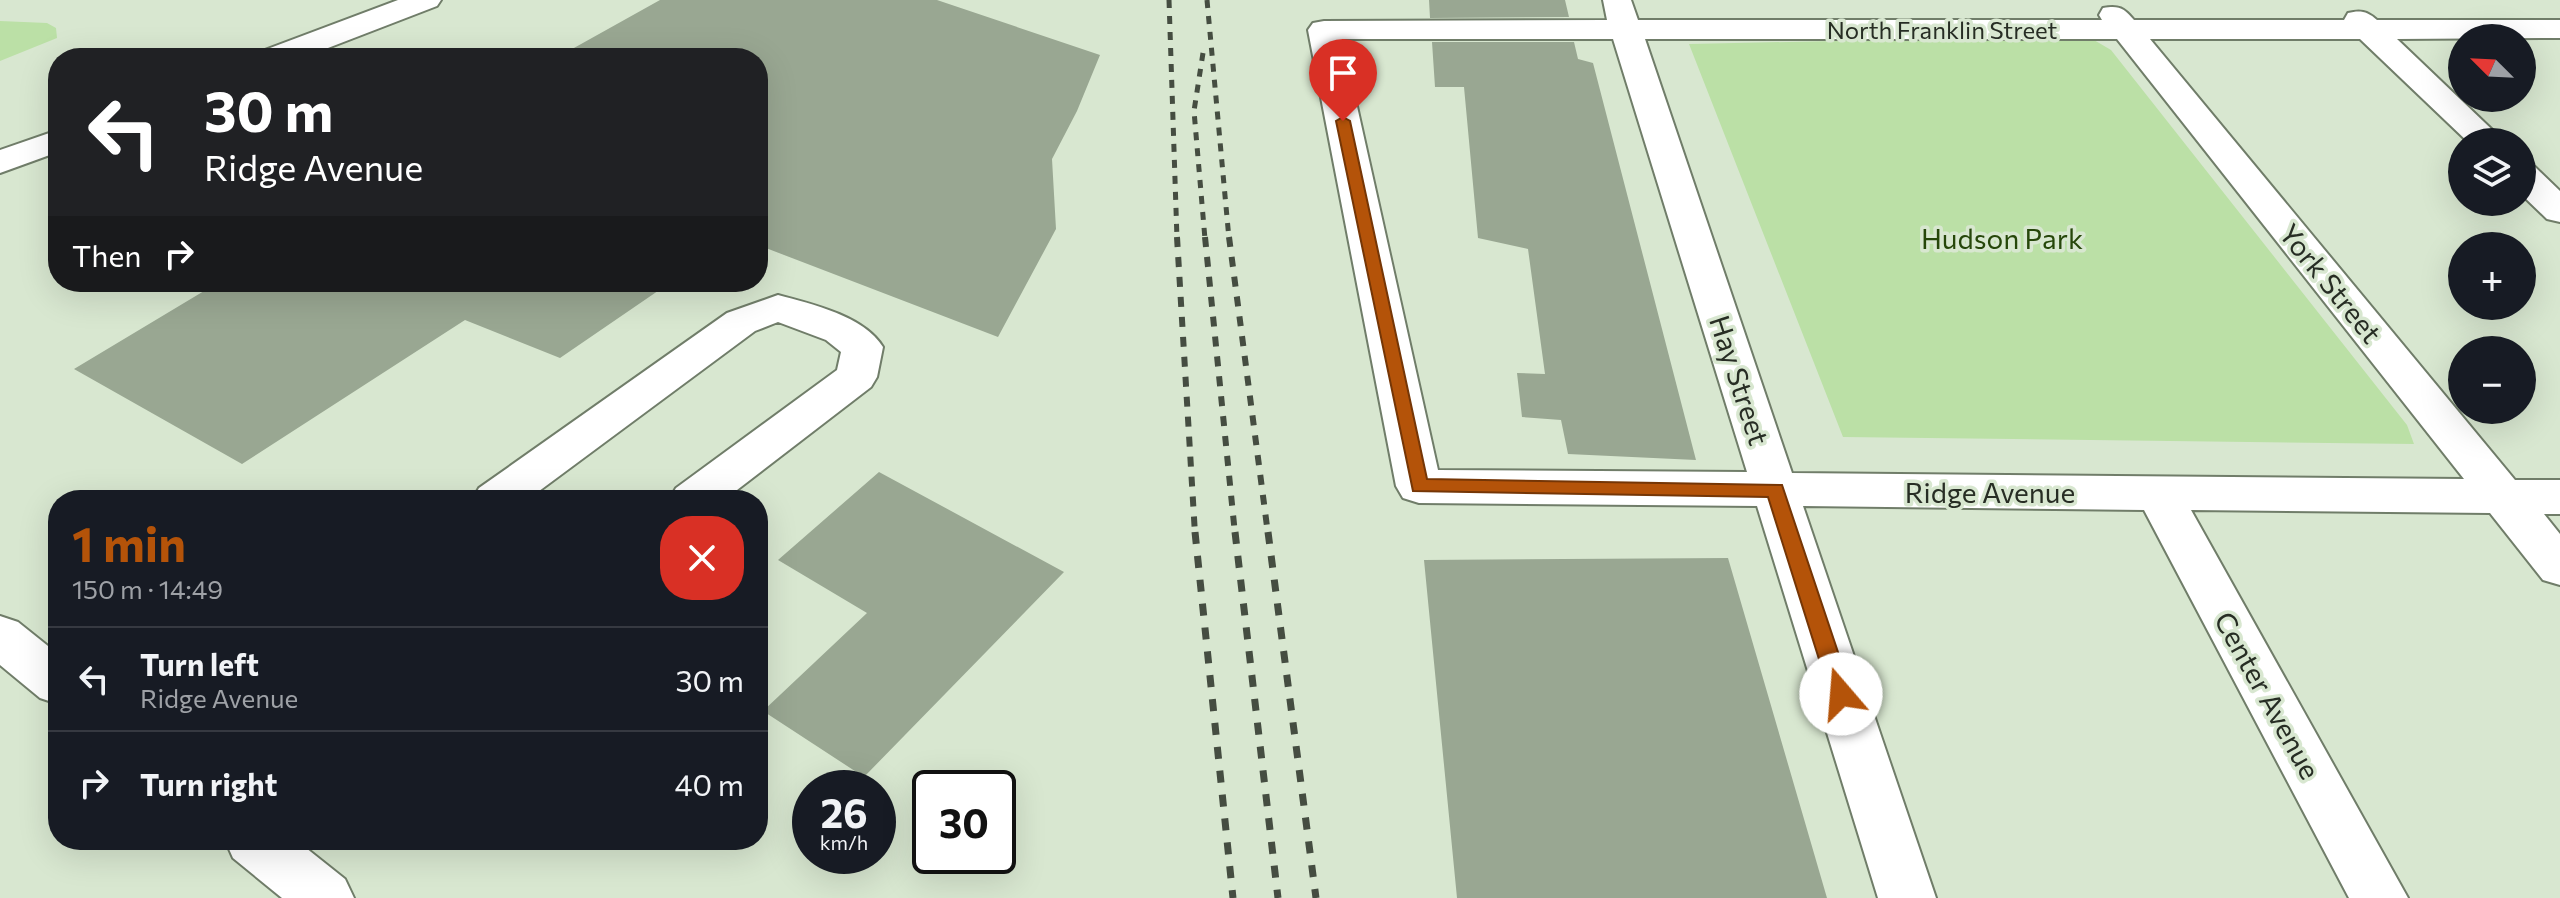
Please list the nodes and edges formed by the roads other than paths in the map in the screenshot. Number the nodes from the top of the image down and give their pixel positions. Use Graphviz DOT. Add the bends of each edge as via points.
graph roads {
  1 [pos="426,0"];
  2 [pos="1858,0"];
  3 [pos="2338,0"];
  4 [pos="1622,15"];
  5 [pos="2114,15"];
  6 [pos="1873,29"];
  7 [pos="2369,29"];
  8 [pos="2560,29"];
  9 [pos="299,48"];
  10 [pos="2473,128"];
  11 [pos="48,144"];
  12 [pos="0,162"];
  13 [pos="2536,188"];
  14 [pos="2560,211"];
  15 [pos="1419,486"];
  16 [pos="509,490"];
  17 [pos="705,490"];
  18 [pos="1775,490"];
  19 [pos="2158,493"];
  20 [pos="2503,496"];
  21 [pos="2560,497"];
  22 [pos="2560,567"];
  23 [pos="0,636"];
  24 [pos="48,675"];
  25 [pos="265,850"];
  26 [pos="325,898"];
  27 [pos="1907,898"];
  28 [pos="2379,898"];
  1 -- 9 [label="street"];
  2 -- 6 [label="street"];
  3 -- 7 [label="street"];
  4 -- 6 [label="street, North Franklin Street"];
  4 -- 15 [label="street, North Franklin Street" via="1324,30"];
  4 -- 18 [label="street, Hay Street"];
  5 -- 6 [label="street, North Franklin Street"];
  5 -- 7 [label="street, North Franklin Street"];
  5 -- 20 [label="street, York Street"];
  7 -- 8 [label="street, North Franklin Street"];
  7 -- 10 [label="street"];
  11 -- 12 [label="street"];
  13 -- 14 [label="street"];
  15 -- 18 [label="street, Ridge Avenue"];
  16 -- 17 [label="street" via="741,322 778,308 840,331 863,347 856,377"];
  18 -- 19 [label="street, Ridge Avenue"];
  18 -- 27 [label="street, Hay Street"];
  19 -- 20 [label="street, Ridge Avenue"];
  19 -- 28 [label="street, Center Avenue"];
  20 -- 21 [label="street, Ridge Avenue"];
  20 -- 22 [label="street, York Street"];
  23 -- 24 [label="street"];
  25 -- 26 [label="street"];
}
